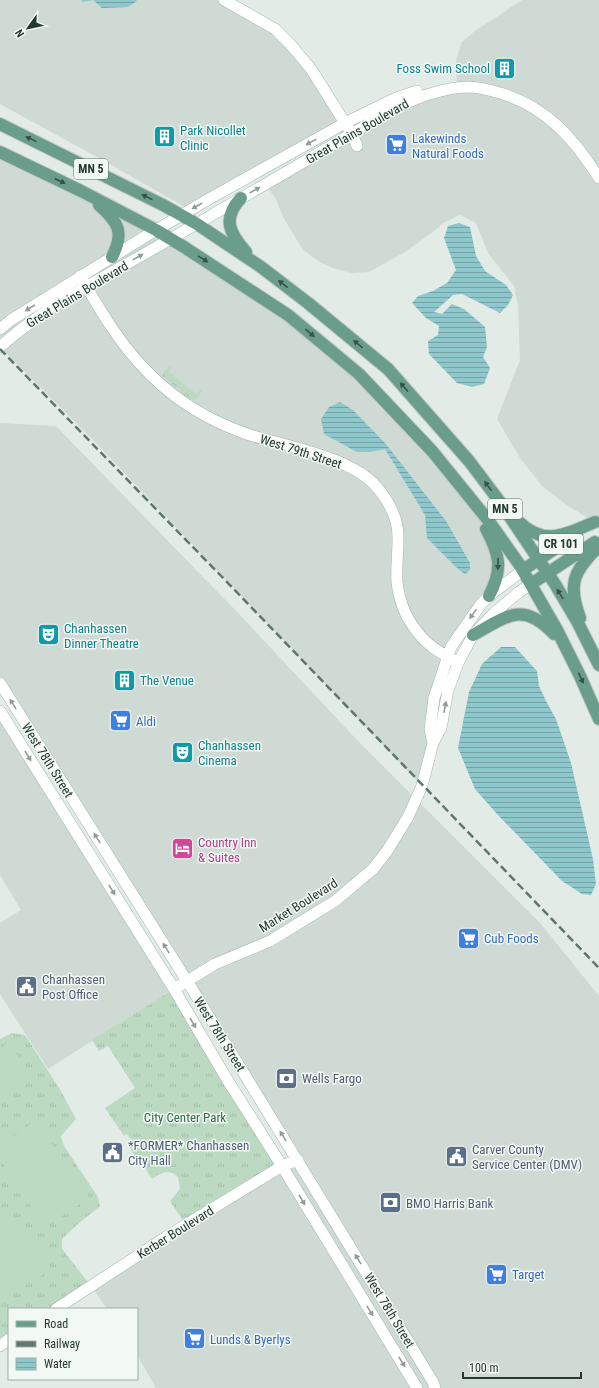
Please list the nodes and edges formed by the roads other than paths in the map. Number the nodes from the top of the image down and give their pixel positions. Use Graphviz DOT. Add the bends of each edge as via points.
graph roads {
  1 [pos="224,0"];
  2 [pos="458,88"];
  3 [pos="345,123"];
  4 [pos="0,124"];
  5 [pos="352,134"];
  6 [pos="357,146"];
  7 [pos="0,152"];
  8 [pos="599,178"];
  9 [pos="81,191"];
  10 [pos="241,198"];
  11 [pos="182,214"];
  12 [pos="197,224"];
  13 [pos="156,230"];
  14 [pos="170,238"];
  15 [pos="112,256"];
  16 [pos="261,267"];
  17 [pos="80,276"];
  18 [pos="86,286"];
  19 [pos="0,329"];
  20 [pos="0,347"];
  21 [pos="465,492"];
  22 [pos="500,502"];
  23 [pos="597,521"];
  24 [pos="599,540"];
  25 [pos="599,546"];
  26 [pos="539,559"];
  27 [pos="523,570"];
  28 [pos="548,573"];
  29 [pos="531,584"];
  30 [pos="489,596"];
  31 [pos="473,635"];
  32 [pos="588,642"];
  33 [pos="448,656"];
  34 [pos="570,656"];
  35 [pos="458,663"];
  36 [pos="599,665"];
  37 [pos="0,684"];
  38 [pos="0,711"];
  39 [pos="599,719"];
  40 [pos="433,743"];
  41 [pos="187,981"];
  42 [pos="174,989"];
  43 [pos="298,1160"];
  44 [pos="282,1166"];
  45 [pos="58,1308"];
  46 [pos="8,1340"];
  47 [pos="0,1346"];
  48 [pos="417,1388"];
  49 [pos="436,1388"];
  1 -- 3 [label="street" via="275,29 291,45 311,69"];
  2 -- 3 [label="street, Great Plains Boulevard" via="440,86 421,89"];
  2 -- 5 [label="street, Great Plains Boulevard" via="412,100"];
  2 -- 8 [label="street" via="490,90 511,96 536,108 567,134"];
  3 -- 5 [label="street"];
  3 -- 11 [label="street, Great Plains Boulevard, one-way"];
  11 -- 4 [label="main road, MN 5, one-way"];
  5 -- 6 [label="street"];
  10 -- 5 [label="street, Great Plains Boulevard, one-way"];
  7 -- 9 [label="main road, MN 5, one-way"];
  9 -- 13 [label="main road, MN 5"];
  9 -- 15 [label="main road" via="115,222 119,236"];
  10 -- 12 [label="street, Great Plains Boulevard"];
  10 -- 16 [label="main road" via="230,216 230,230 236,241"];
  11 -- 12 [label="main road, MN 5"];
  11 -- 13 [label="street, Great Plains Boulevard"];
  12 -- 14 [label="street, Great Plains Boulevard"];
  12 -- 16 [label="main road, MN 5"];
  13 -- 14 [label="main road, MN 5"];
  13 -- 15 [label="street, Great Plains Boulevard"];
  18 -- 14 [label="street, Great Plains Boulevard, one-way"];
  14 -- 21 [label="main road, MN 5, one-way" via="288,315 359,374 432,451"];
  15 -- 17 [label="street, Great Plains Boulevard"];
  22 -- 16 [label="main road, MN 5, one-way" via="469,461 388,370"];
  17 -- 18 [label="street, West 79th Street"];
  17 -- 19 [label="street, Great Plains Boulevard, one-way"];
  18 -- 20 [label="street, Great Plains Boulevard" via="20,329"];
  18 -- 33 [label="street, West 79th Street" via="109,324 142,366 165,389 216,421 247,434 329,458 360,472 372,482 391,507 396,524 397,581 399,596 407,616 420,635 435,649"];
  21 -- 27 [label="main road, MN 5"];
  21 -- 30 [label="main road, one-way" via="497,551 499,567"];
  22 -- 23 [label="main road" via="523,526 539,536 557,536"];
  22 -- 26 [label="main road, MN 5"];
  23 -- 26 [label="main road, Market Boulevard / CR 101"];
  24 -- 28 [label="main road, Market Boulevard / CR 101"];
  25 -- 32 [label="main road" via="577,573 573,584 578,614"];
  26 -- 27 [label="main road, Market Boulevard / CR 101"];
  26 -- 28 [label="main road, MN 5"];
  27 -- 29 [label="main road, MN 5"];
  27 -- 30 [label="street, Market Boulevard"];
  28 -- 29 [label="main road, Market Boulevard / CR 101"];
  32 -- 28 [label="main road, MN 5, one-way"];
  29 -- 31 [label="street, Market Boulevard" via="494,613"];
  29 -- 34 [label="main road, MN 5"];
  30 -- 33 [label="street, Market Boulevard, one-way" via="472,616"];
  31 -- 34 [label="main road" via="504,618 528,615 550,630"];
  31 -- 35 [label="street, Market Boulevard"];
  32 -- 36 [label="main road, MN 5"];
  33 -- 35 [label="street, West 79th Street"];
  33 -- 40 [label="street, Market Boulevard" via="434,698 430,729"];
  34 -- 39 [label="main road, MN 5, one-way"];
  40 -- 35 [label="street, Market Boulevard, one-way" via="441,728 448,690"];
  41 -- 37 [label="street, West 78th Street, one-way"];
  38 -- 42 [label="street, West 78th Street, one-way"];
  40 -- 41 [label="street, Market Boulevard" via="422,786 408,817 373,869 335,901 274,938 214,964"];
  41 -- 42 [label="street, Market Boulevard"];
  43 -- 41 [label="street, West 78th Street, one-way"];
  42 -- 44 [label="street, West 78th Street, one-way"];
  43 -- 44 [label="street, Kerber Boulevard"];
  49 -- 43 [label="street, West 78th Street, one-way"];
  44 -- 45 [label="street, Kerber Boulevard" via="166,1237"];
  44 -- 48 [label="street, West 78th Street, one-way"];
  46 -- 47 [label="street"];
}
